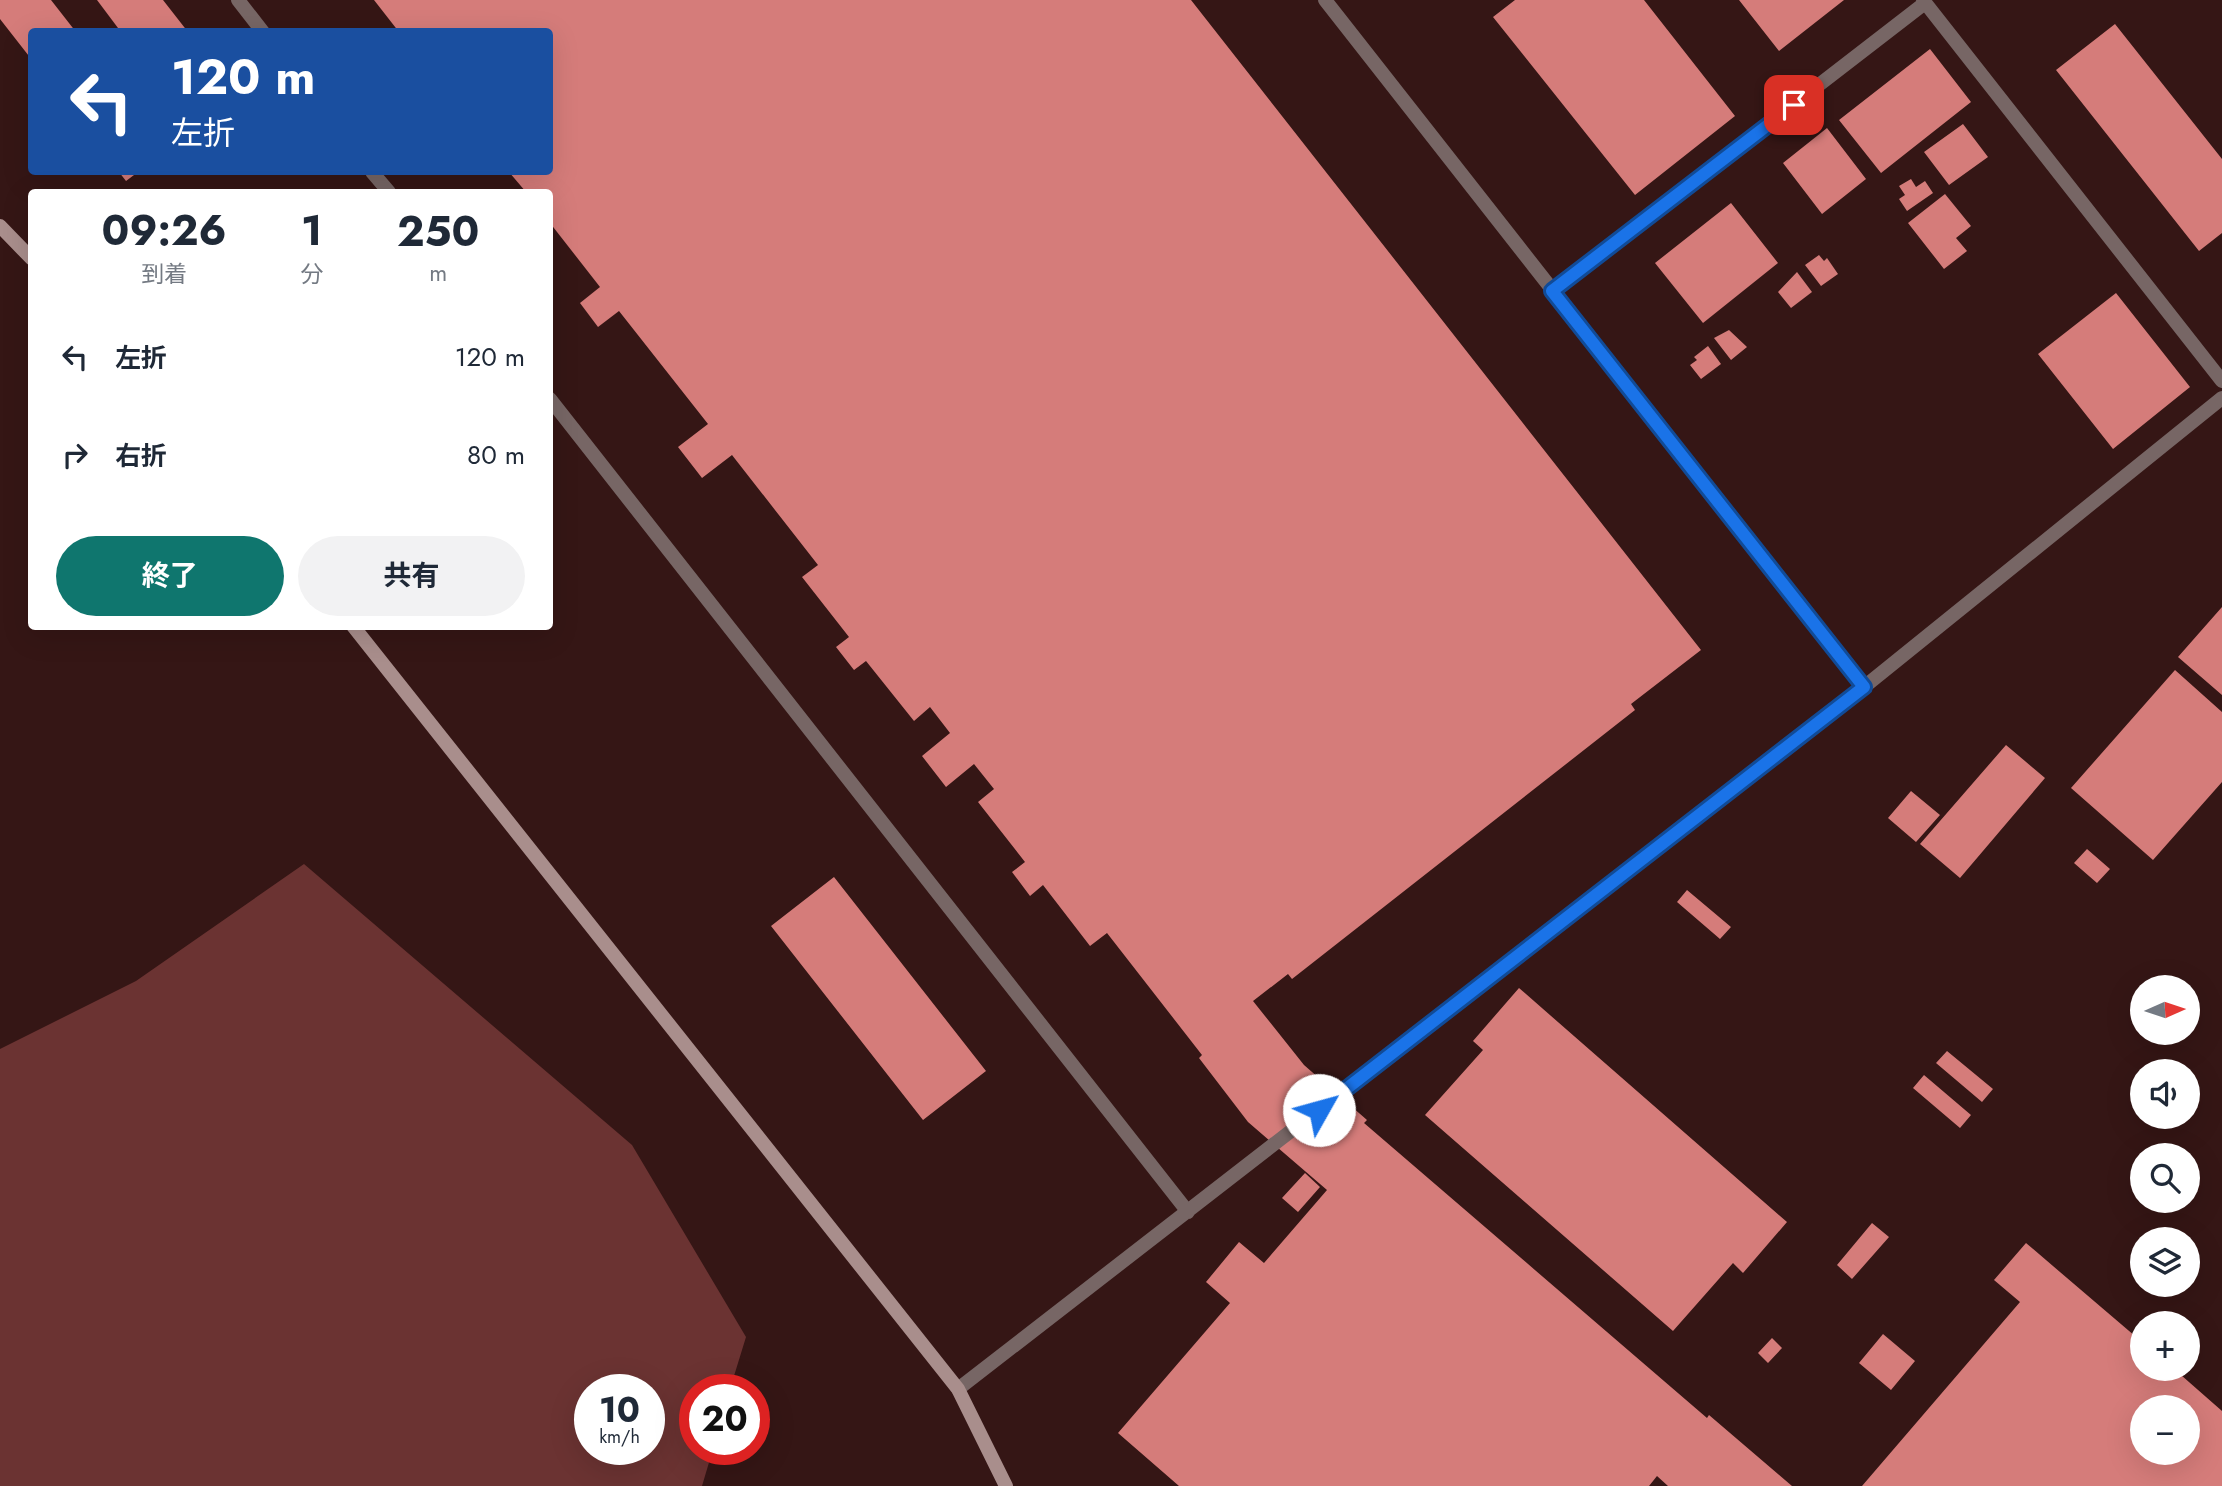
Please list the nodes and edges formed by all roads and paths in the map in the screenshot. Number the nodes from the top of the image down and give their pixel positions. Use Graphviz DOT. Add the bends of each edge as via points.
graph roads {
  1 [pos="238,0"];
  2 [pos="1325,0"];
  3 [pos="1924,2"];
  4 [pos="260,28"];
  5 [pos="374,175"];
  6 [pos="386,189"];
  7 [pos="0,226"];
  8 [pos="28,255"];
  9 [pos="1552,291"];
  10 [pos="2222,382"];
  11 [pos="2222,398"];
  12 [pos="553,402"];
  13 [pos="357,630"];
  14 [pos="1864,687"];
  15 [pos="1188,1212"];
  16 [pos="958,1389"];
  17 [pos="1006,1486"];
  1 -- 4 [label="lane"];
  2 -- 9 [label="lane"];
  3 -- 9 [label="lane"];
  3 -- 10 [label="lane"];
  5 -- 6 [label="lane"];
  7 -- 8 [label="street"];
  9 -- 14 [label="lane"];
  11 -- 14 [label="lane"];
  12 -- 15 [label="lane"];
  13 -- 16 [label="street"];
  14 -- 15 [label="lane"];
  15 -- 16 [label="lane"];
  16 -- 17 [label="street"];
}
